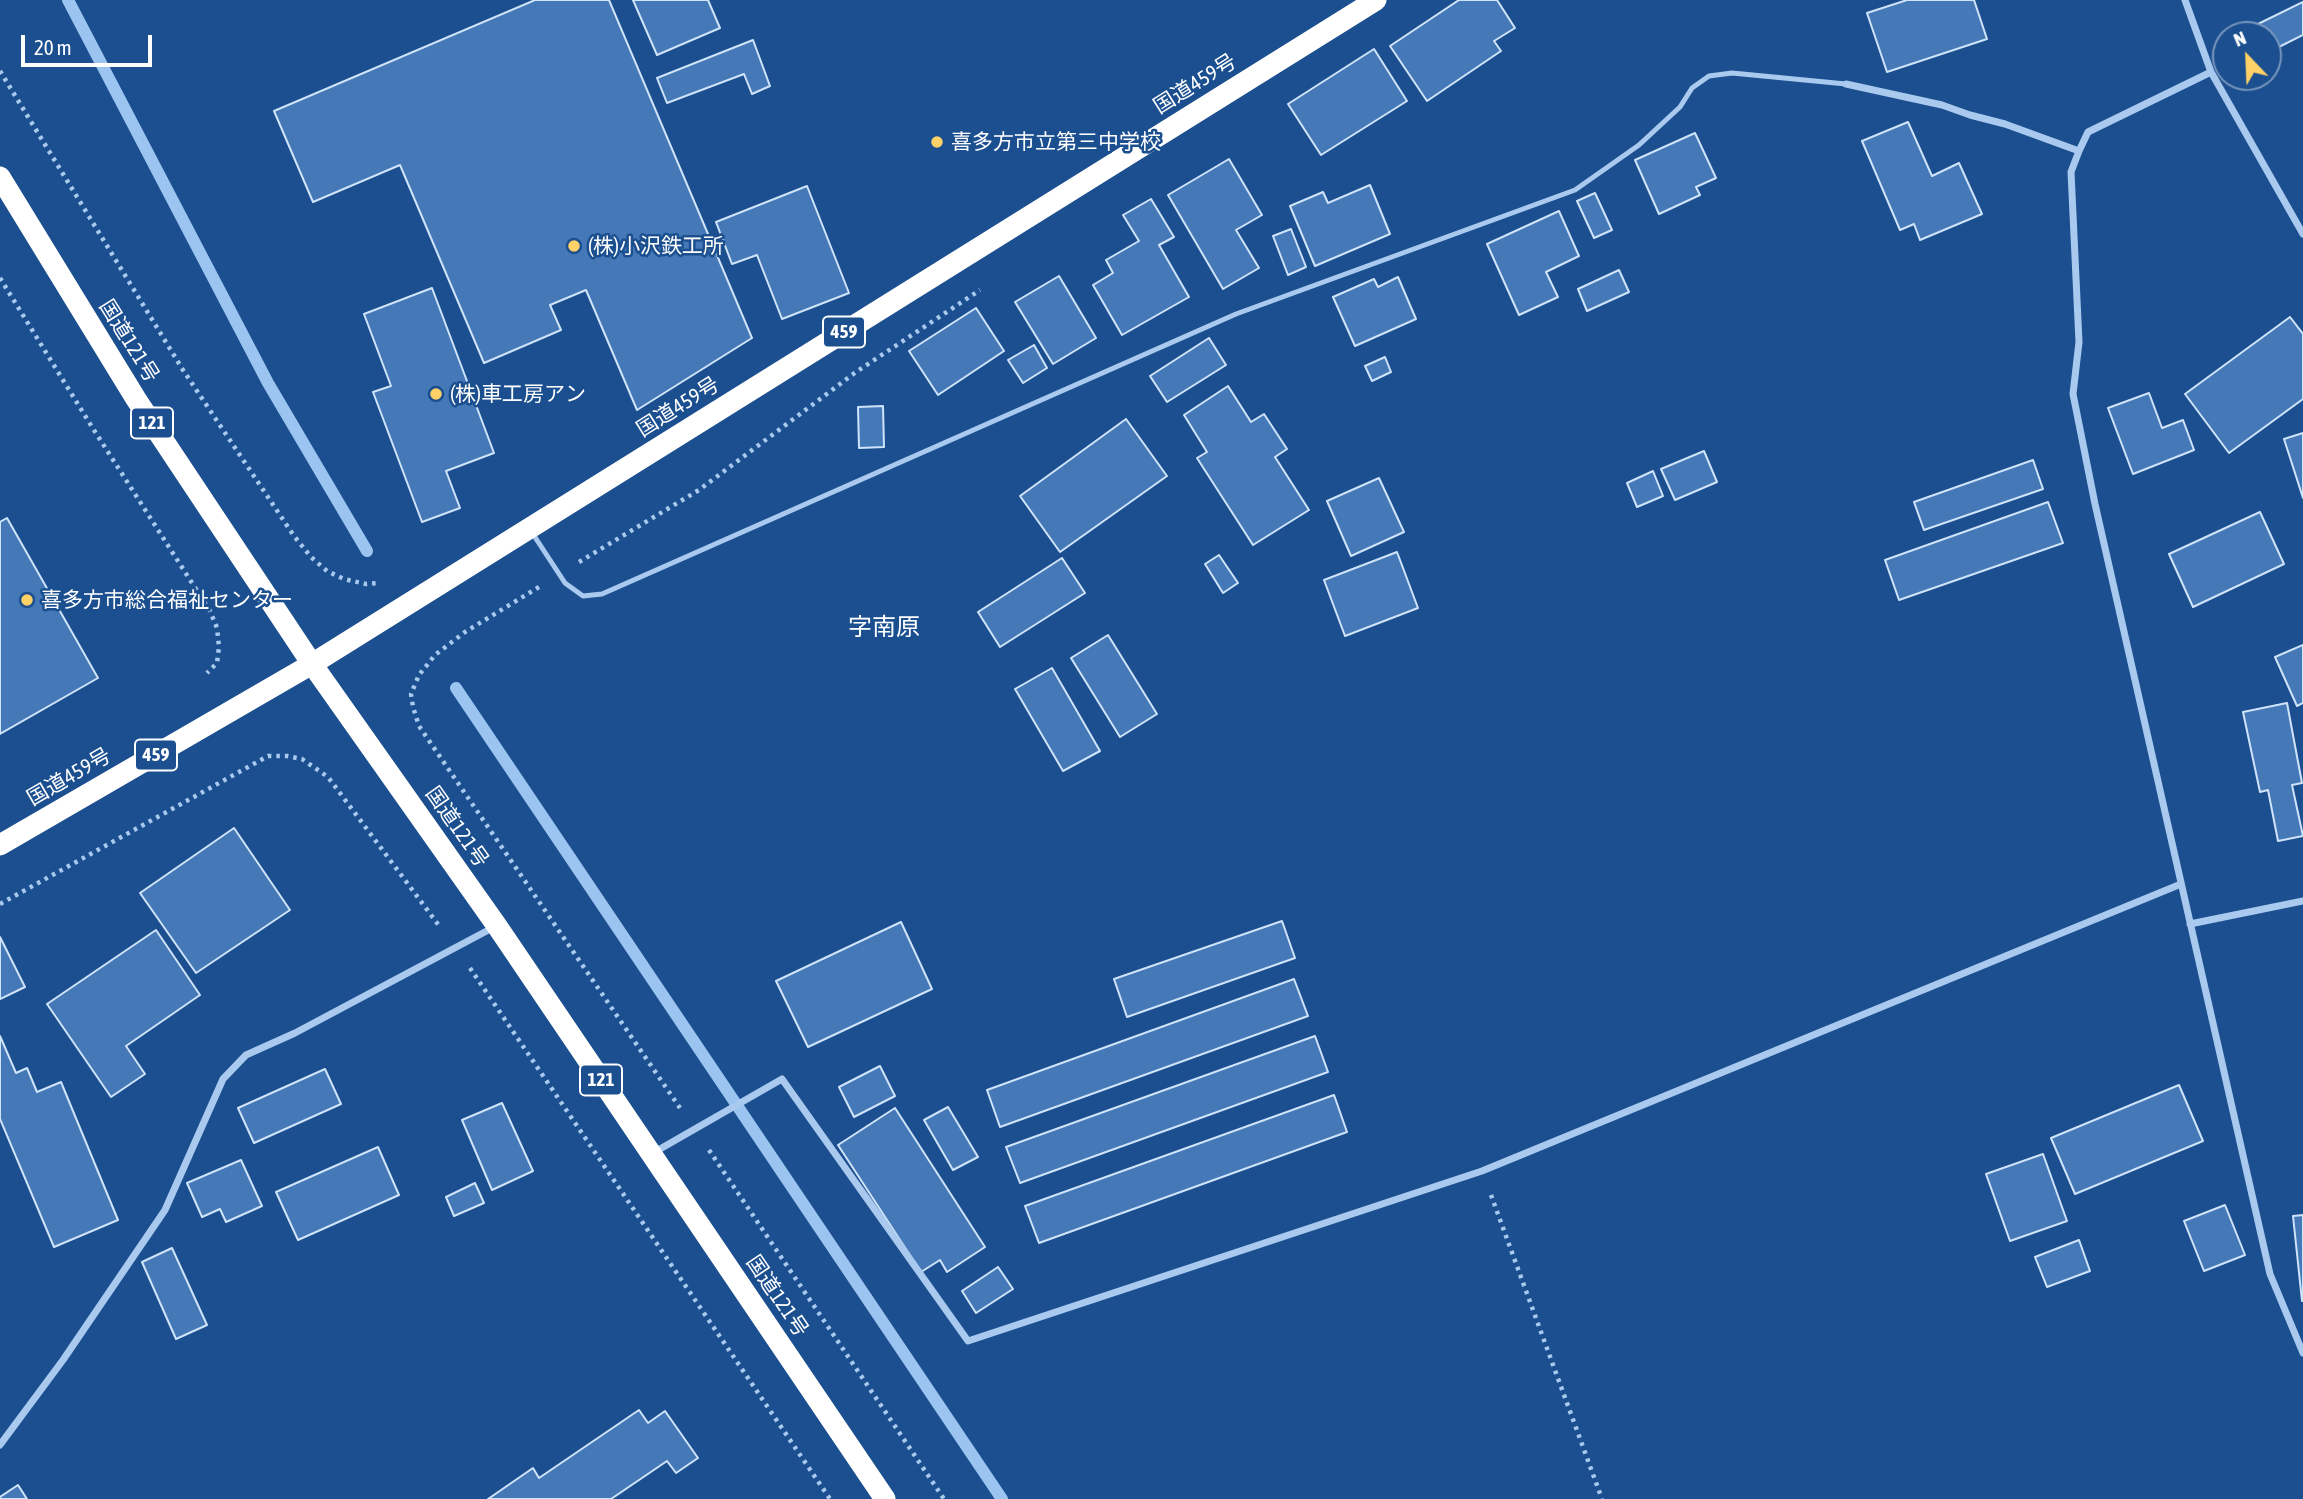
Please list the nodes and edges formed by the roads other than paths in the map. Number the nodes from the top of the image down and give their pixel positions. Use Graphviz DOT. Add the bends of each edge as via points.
graph roads {
  1 [pos="1376,0"];
  2 [pos="2185,0"];
  3 [pos="2211,72"];
  4 [pos="1846,84"];
  5 [pos="2079,151"];
  6 [pos="0,177"];
  7 [pos="2303,234"];
  8 [pos="530,528"];
  9 [pos="312,664"];
  10 [pos="0,845"];
  11 [pos="2181,884"];
  12 [pos="2303,901"];
  13 [pos="2190,924"];
  14 [pos="497,926"];
  15 [pos="651,1154"];
  16 [pos="2303,1353"];
  17 [pos="0,1445"];
  18 [pos="885,1499"];
  1 -- 8 [label="highway, 国道459号 / 459"];
  2 -- 3 [label="street"];
  3 -- 5 [label="street" via="2088,132"];
  3 -- 7 [label="street"];
  4 -- 5 [label="street" via="1942,105"];
  4 -- 8 [label="lane" via="1732,73 1709,76 1639,145 1575,190 1236,314 602,594 583,596 565,583"];
  5 -- 11 [label="street" via="2071,173 2078,342 2073,394"];
  6 -- 9 [label="highway, 国道121号 / 121" via="136,399"];
  8 -- 9 [label="highway, 国道459号 / 459"];
  9 -- 10 [label="highway, 国道459号 / 459"];
  9 -- 14 [label="highway, 国道121号 / 121"];
  11 -- 13 [label="street"];
  11 -- 15 [label="street" via="1482,1171 968,1341 782,1079"];
  12 -- 13 [label="street"];
  13 -- 16 [label="street" via="2270,1274"];
  14 -- 15 [label="highway, 国道121号 / 121"];
  14 -- 17 [label="street" via="246,1055 223,1079 165,1210"];
  15 -- 18 [label="highway, 国道121号 / 121"];
}
